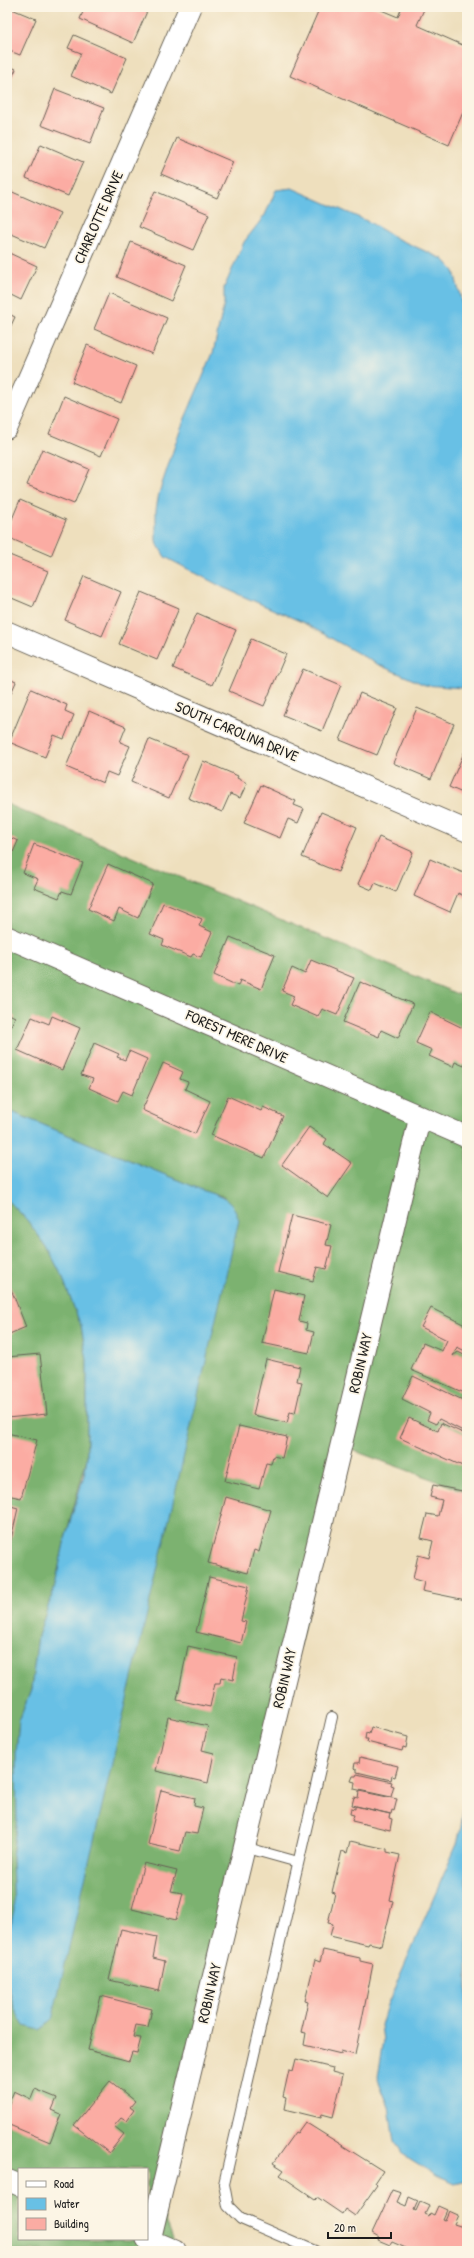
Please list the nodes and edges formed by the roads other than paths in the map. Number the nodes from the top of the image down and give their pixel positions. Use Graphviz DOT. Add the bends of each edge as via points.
graph roads {
  1 [pos="190,7"];
  2 [pos="7,428"];
  3 [pos="7,632"];
  4 [pos="467,831"];
  5 [pos="7,937"];
  6 [pos="420,1117"];
  7 [pos="467,1137"];
  8 [pos="332,1717"];
  9 [pos="244,1847"];
  10 [pos="298,1862"];
  11 [pos="7,2180"];
  12 [pos="18,2185"];
  13 [pos="157,2245"];
  14 [pos="315,2251"];
  1 -- 2 [label="street, CHARLOTTE DRIVE"];
  3 -- 4 [label="street, SOUTH CAROLINA DRIVE"];
  5 -- 6 [label="street, FOREST MERE DRIVE"];
  6 -- 7 [label="street, FOREST MERE DRIVE"];
  6 -- 9 [label="street, ROBIN WAY"];
  8 -- 10 [label="lane"];
  9 -- 10 [label="lane"];
  9 -- 13 [label="street, ROBIN WAY"];
  10 -- 14 [label="lane" via="224,2184 228,2206 242,2219"];
  11 -- 12 [label="street"];
}
